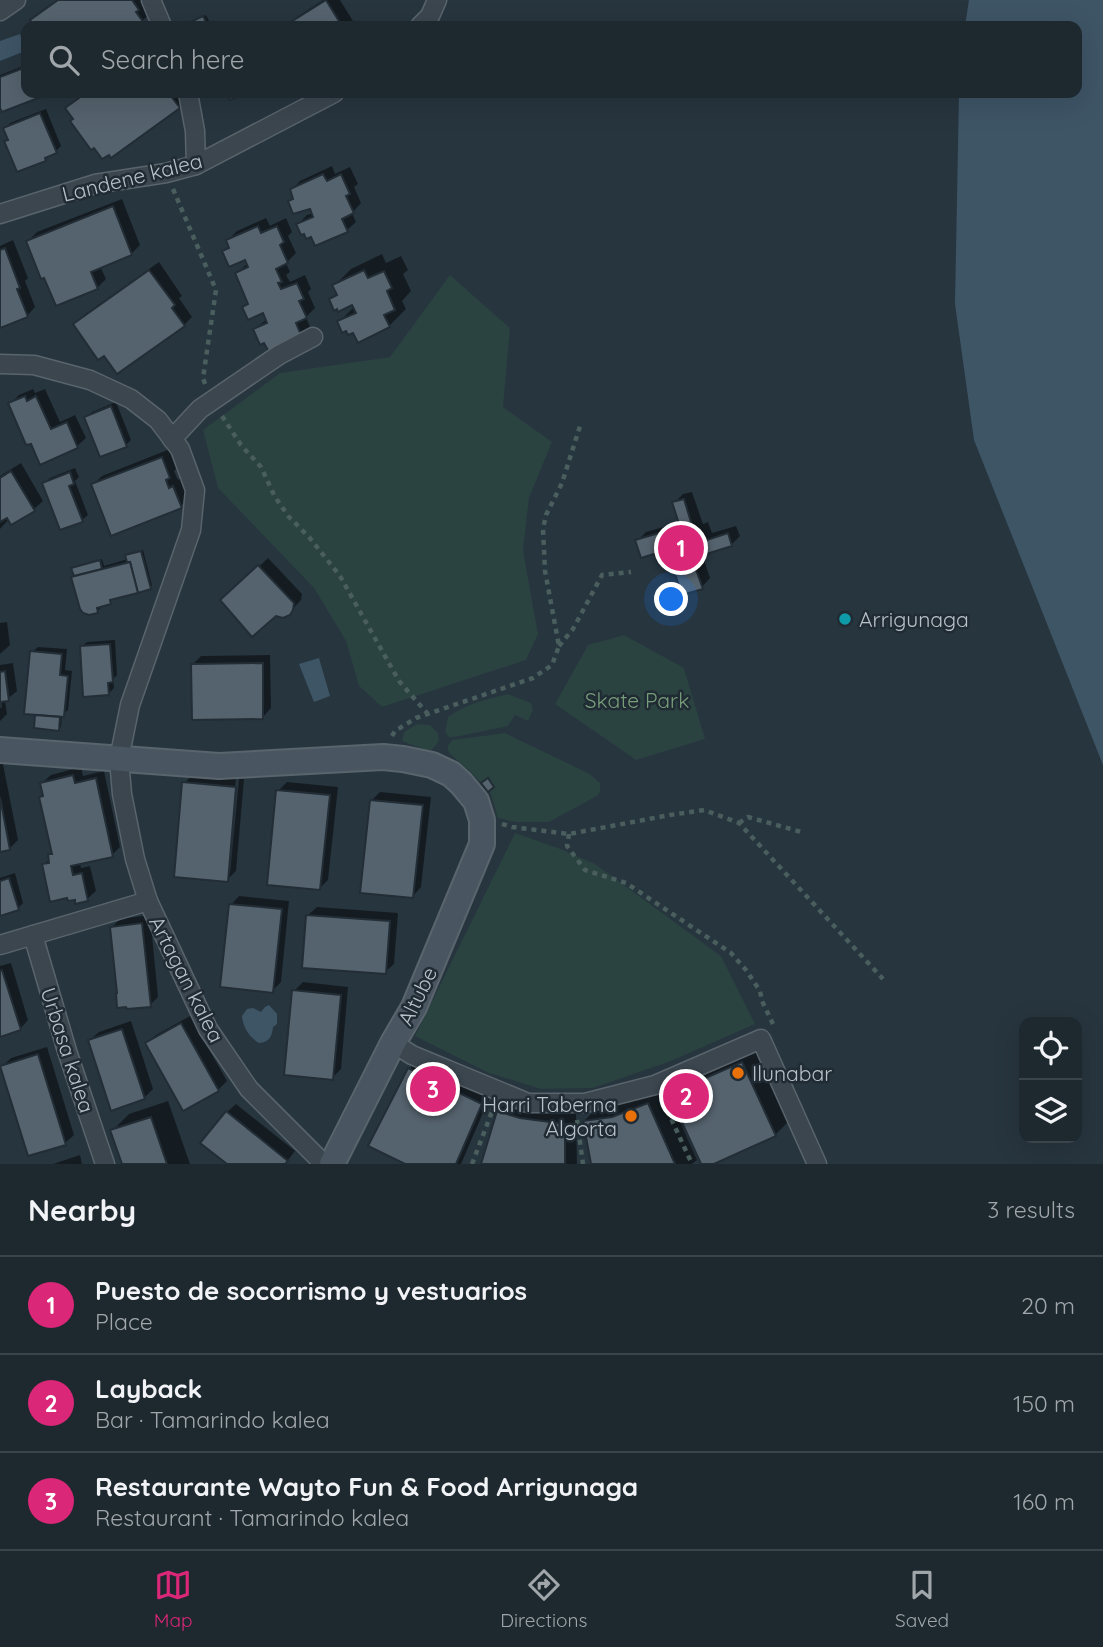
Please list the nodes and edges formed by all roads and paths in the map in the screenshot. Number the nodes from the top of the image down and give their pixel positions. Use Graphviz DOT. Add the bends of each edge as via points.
graph roads {
  1 [pos="16,0"];
  2 [pos="150,0"];
  3 [pos="437,0"];
  4 [pos="0,11"];
  5 [pos="160,21"];
  6 [pos="425,21"];
  7 [pos="189,98"];
  8 [pos="324,98"];
  9 [pos="196,165"];
  10 [pos="166,173"];
  11 [pos="0,214"];
  12 [pos="313,337"];
  13 [pos="0,364"];
  14 [pos="212,401"];
  15 [pos="581,423"];
  16 [pos="172,439"];
  17 [pos="631,572"];
  18 [pos="559,646"];
  19 [pos="427,713"];
  20 [pos="0,750"];
  21 [pos="383,757"];
  22 [pos="119,759"];
  23 [pos="482,820"];
  24 [pos="739,824"];
  25 [pos="804,833"];
  26 [pos="569,834"];
  27 [pos="148,901"];
  28 [pos="33,935"];
  29 [pos="0,945"];
  30 [pos="883,979"];
  31 [pos="762,1001"];
  32 [pos="393,1043"];
  33 [pos="669,1115"];
  34 [pos="486,1125"];
  35 [pos="579,1141"];
  36 [pos="810,1162"];
  37 [pos="105,1164"];
  38 [pos="324,1164"];
  39 [pos="332,1164"];
  40 [pos="472,1164"];
  41 [pos="583,1164"];
  42 [pos="692,1164"];
  1 -- 4 [label="street"];
  2 -- 5 [label="street"];
  3 -- 6 [label="street"];
  7 -- 9 [label="street"];
  8 -- 9 [label="street, Landene kalea"];
  9 -- 10 [label="street, Landene kalea"];
  10 -- 11 [label="street, Landene kalea" via="95,184"];
  10 -- 14 [label="path" via="215,290 203,378"];
  12 -- 14 [label="street"];
  13 -- 16 [label="street, Artagan kalea" via="34,365 90,380 131,399 158,420"];
  14 -- 16 [label="street"];
  14 -- 19 [label="path" via="261,467 289,517 340,576 398,681"];
  15 -- 18 [label="path" via="543,528 545,571"];
  16 -- 22 [label="street, Artagan kalea" via="195,490 191,530 130,705"];
  17 -- 18 [label="path" via="602,575"];
  18 -- 19 [label="path" via="552,665 533,678"];
  19 -- 21 [label="path" via="395,730"];
  20 -- 22 [label="street"];
  21 -- 22 [label="street" via="219,766"];
  21 -- 23 [label="street" via="432,765 451,775 476,802"];
  22 -- 27 [label="street, Artagan kalea" via="122,794"];
  23 -- 26 [label="path"];
  23 -- 32 [label="street, Altube" via="482,844 414,1007"];
  24 -- 25 [label="path" via="748,817"];
  24 -- 26 [label="path" via="704,810"];
  24 -- 30 [label="path"];
  26 -- 31 [label="path" via="567,846 586,870 626,883 731,953 760,991"];
  27 -- 28 [label="street"];
  27 -- 38 [label="street, Artagan kalea" via="208,1029 249,1089"];
  28 -- 29 [label="street"];
  28 -- 37 [label="street, Urbasa kalea"];
  32 -- 36 [label="street" via="528,1102 585,1103 655,1085 761,1039"];
  32 -- 39 [label="street, Altube"];
  33 -- 42 [label="path"];
  34 -- 40 [label="path"];
  35 -- 41 [label="path"];
}
